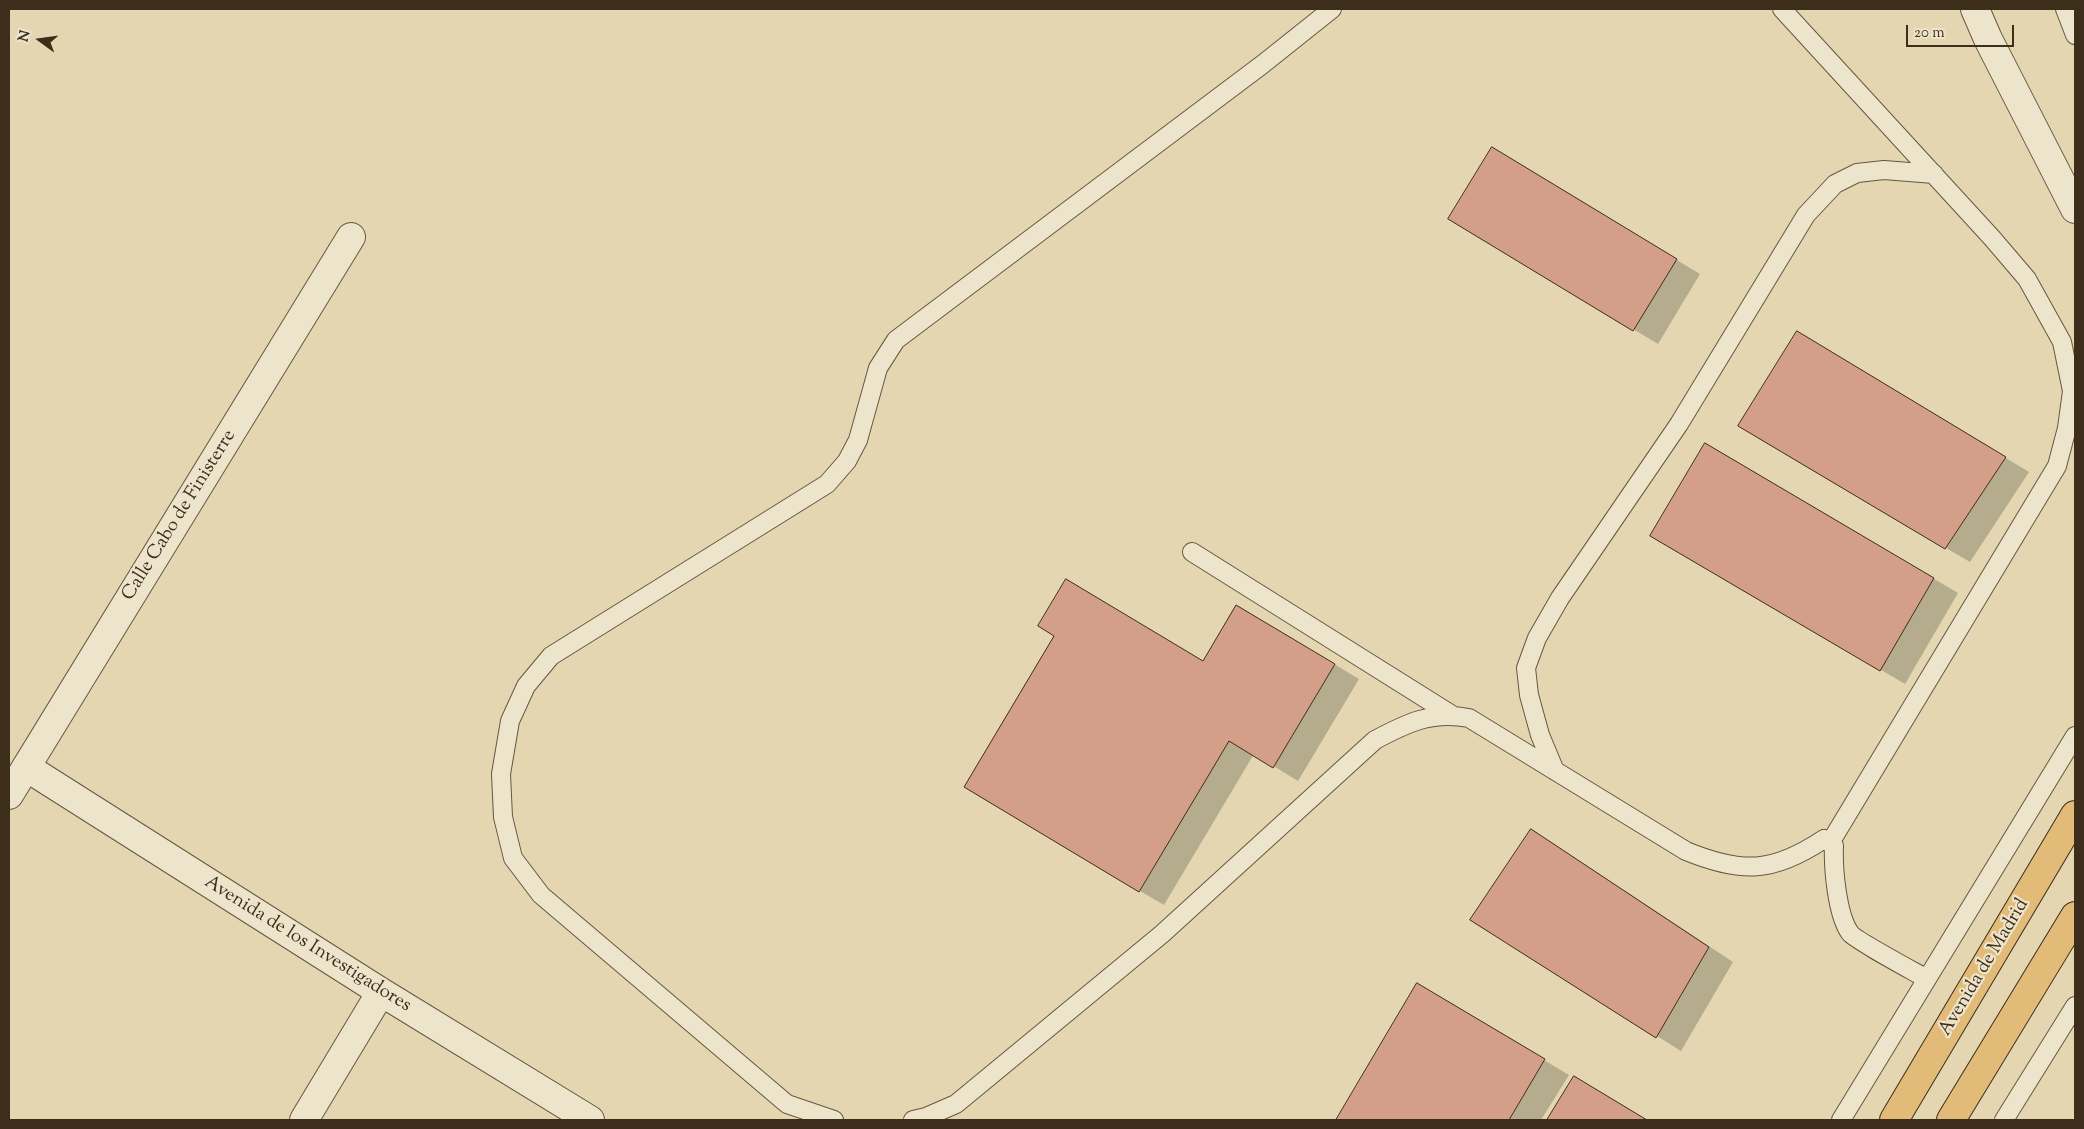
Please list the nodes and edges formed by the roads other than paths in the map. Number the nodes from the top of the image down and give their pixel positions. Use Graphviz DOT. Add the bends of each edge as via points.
graph roads {
  1 [pos="1332,9"];
  2 [pos="1782,9"];
  3 [pos="1975,9"];
  4 [pos="2065,9"];
  5 [pos="2075,36"];
  6 [pos="1934,174"];
  7 [pos="2075,209"];
  8 [pos="351,236"];
  9 [pos="1192,552"];
  10 [pos="1452,715"];
  11 [pos="2075,736"];
  12 [pos="26,767"];
  13 [pos="1555,771"];
  14 [pos="9,795"];
  15 [pos="2075,815"];
  16 [pos="1830,843"];
  17 [pos="2075,916"];
  18 [pos="1927,979"];
  19 [pos="382,992"];
  20 [pos="2075,1006"];
  21 [pos="304,1120"];
  22 [pos="590,1120"];
  23 [pos="834,1120"];
  24 [pos="913,1120"];
  25 [pos="1841,1120"];
  26 [pos="1894,1120"];
  27 [pos="1950,1120"];
  28 [pos="2004,1120"];
  1 -- 23 [label="lane" via="896,340 878,368 858,440 847,462 827,484 551,656 526,686 510,721 501,774 503,817 513,858 541,895 786,1104"];
  2 -- 6 [label="lane"];
  3 -- 7 [label="street"];
  4 -- 5 [label="lane"];
  6 -- 13 [label="lane" via="1884,170 1857,174 1835,184 1806,215 1679,424 1560,598 1537,638 1526,668 1529,695 1540,735"];
  6 -- 16 [label="lane" via="2027,279 2062,342 2072,391 2067,428 2057,466"];
  8 -- 12 [label="street, Calle Cabo de Finisterre"];
  9 -- 10 [label="lane"];
  10 -- 13 [label="lane" via="1469,718"];
  10 -- 24 [label="lane" via="1429,717 1404,725 1375,740 1162,934 956,1104"];
  11 -- 18 [label="lane"];
  12 -- 14 [label="street, Calle Cabo de Finisterre"];
  12 -- 19 [label="street, Avenida de los Investigadores"];
  13 -- 16 [label="lane" via="1686,851 1713,862 1762,867 1784,861 1824,839"];
  15 -- 26 [label="highway, Avenida de Madrid"];
  16 -- 18 [label="lane" via="1834,846 1836,884 1851,935"];
  17 -- 27 [label="highway"];
  18 -- 25 [label="lane"];
  19 -- 21 [label="street"];
  19 -- 22 [label="street, Avenida de los Investigadores"];
  20 -- 28 [label="lane"];
}
